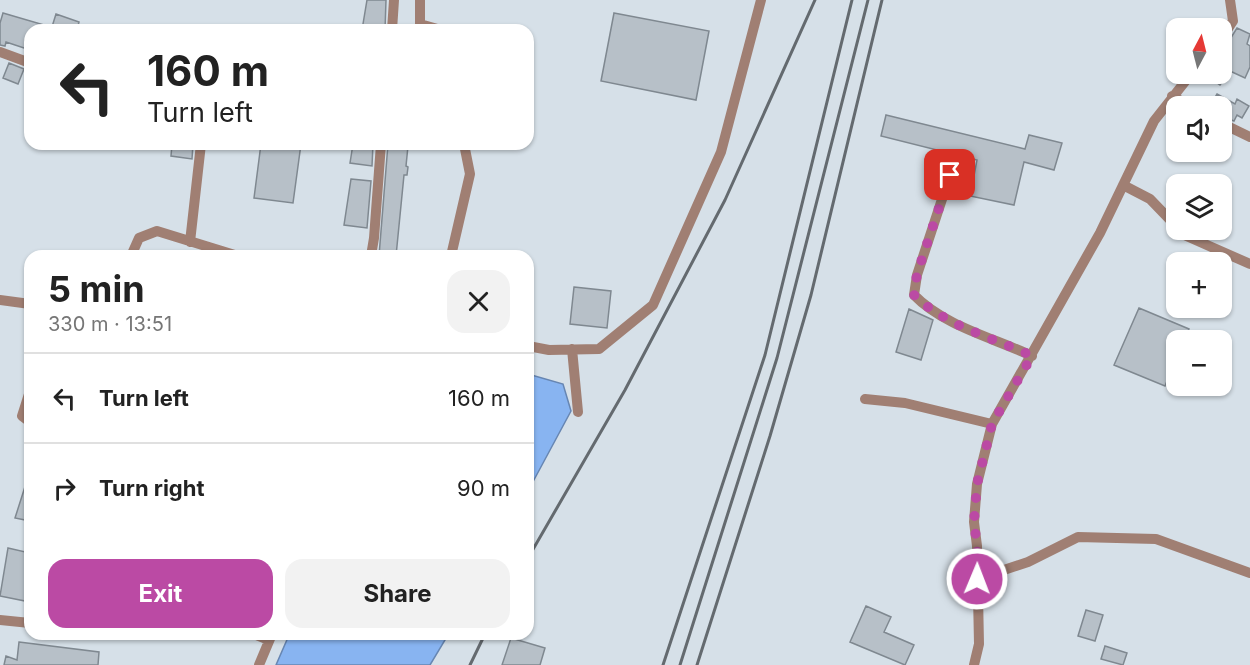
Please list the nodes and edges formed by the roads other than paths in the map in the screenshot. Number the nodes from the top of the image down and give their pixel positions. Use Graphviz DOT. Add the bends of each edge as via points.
graph roads {
  1 [pos="394,0"];
  2 [pos="420,0"];
  3 [pos="761,0"];
  4 [pos="1230,0"];
  5 [pos="1232,22"];
  6 [pos="392,24"];
  7 [pos="420,24"];
  8 [pos="0,52"];
  9 [pos="24,61"];
  10 [pos="1182,84"];
  11 [pos="1172,96"];
  12 [pos="1166,104"];
  13 [pos="1232,128"];
  14 [pos="1250,137"];
  15 [pos="200,150"];
  16 [pos="381,150"];
  17 [pos="465,150"];
  18 [pos="950,175"];
  19 [pos="1123,184"];
  20 [pos="1166,216"];
  21 [pos="1196,240"];
  22 [pos="190,242"];
  23 [pos="133,250"];
  24 [pos="217,250"];
  25 [pos="372,250"];
  26 [pos="453,250"];
  27 [pos="1250,264"];
  28 [pos="0,300"];
  29 [pos="24,303"];
  30 [pos="534,347"];
  31 [pos="572,349"];
  32 [pos="1032,356"];
  33 [pos="865,399"];
  34 [pos="578,412"];
  35 [pos="992,424"];
  36 [pos="1250,573"];
  37 [pos="977,579"];
  38 [pos="0,620"];
  39 [pos="24,622"];
  40 [pos="270,640"];
  41 [pos="259,665"];
  42 [pos="974,665"];
  1 -- 6 [label="street"];
  2 -- 7 [label="street"];
  3 -- 31 [label="street" via="721,152 653,305 598,348"];
  4 -- 5 [label="street"];
  8 -- 9 [label="street"];
  10 -- 11 [label="street"];
  12 -- 19 [label="street"];
  13 -- 14 [label="street"];
  15 -- 22 [label="street"];
  16 -- 25 [label="street"];
  17 -- 26 [label="street" via="470,174"];
  18 -- 32 [label="street" via="917,274 914,295 926,307 958,324"];
  19 -- 20 [label="street" via="1150,199"];
  19 -- 32 [label="street"];
  21 -- 27 [label="street"];
  22 -- 23 [label="street" via="157,231 140,238"];
  22 -- 24 [label="street"];
  28 -- 29 [label="street"];
  30 -- 31 [label="street"];
  31 -- 34 [label="street"];
  32 -- 35 [label="street"];
  33 -- 35 [label="street" via="905,403"];
  35 -- 37 [label="street" via="977,484"];
  36 -- 37 [label="street" via="1156,539 1078,537 1028,562"];
  37 -- 42 [label="street" via="979,644"];
  38 -- 39 [label="street"];
  40 -- 41 [label="street"];
}
